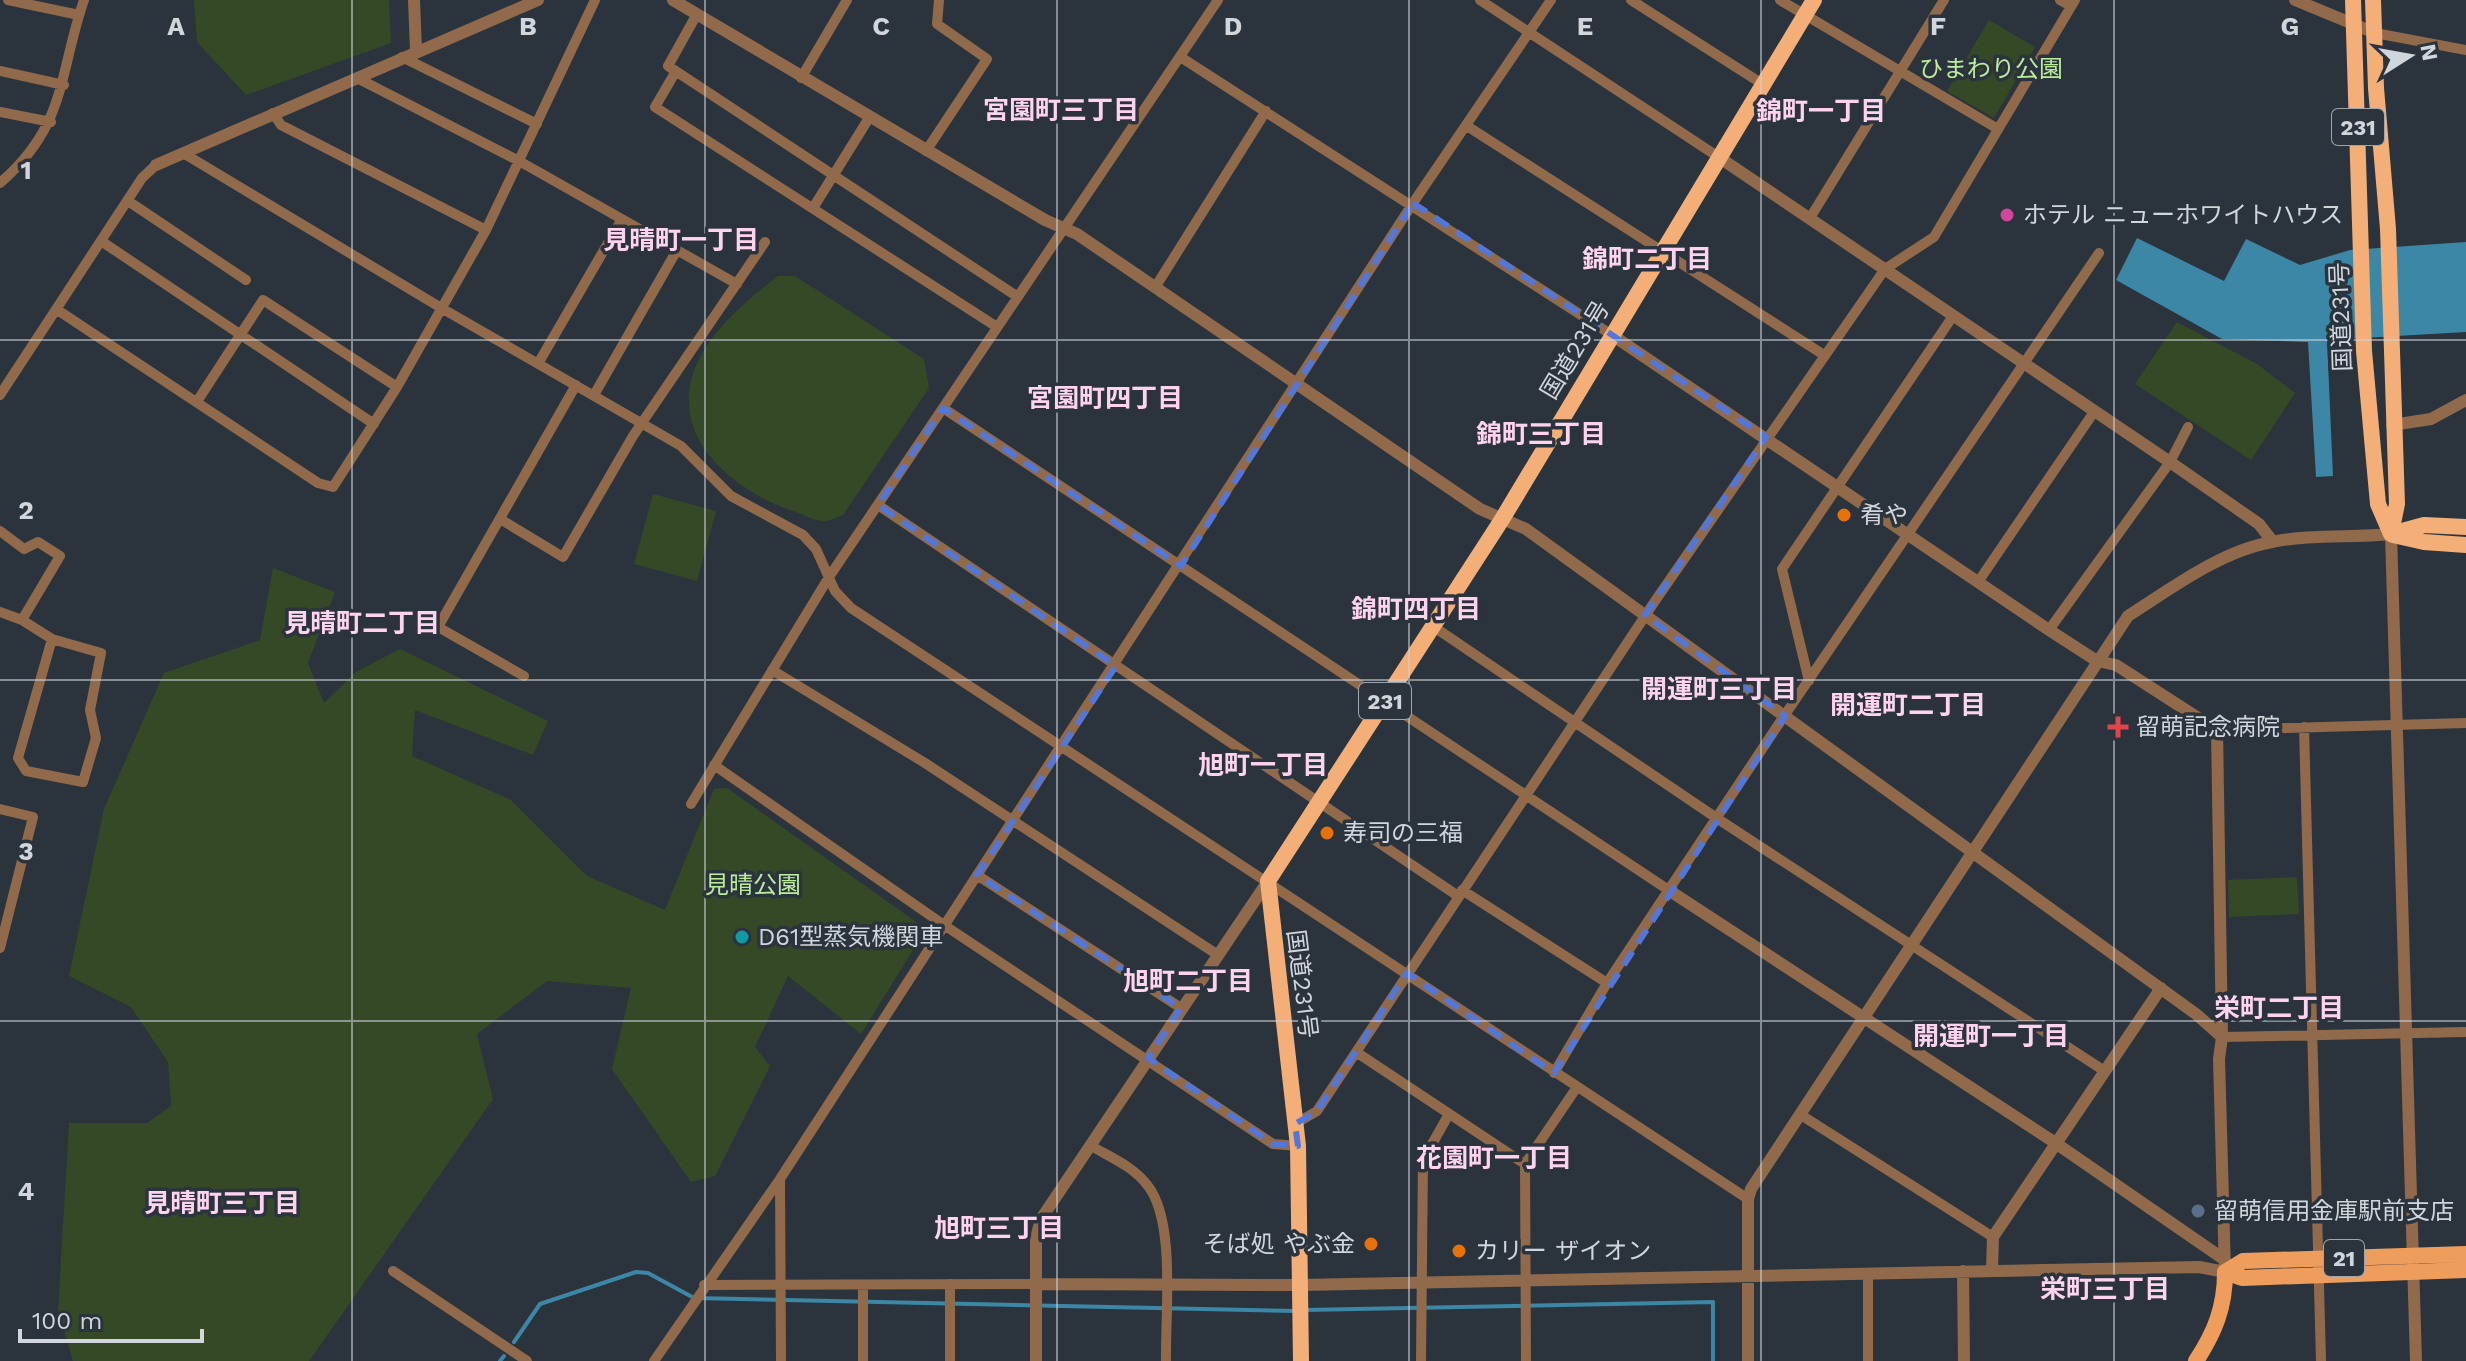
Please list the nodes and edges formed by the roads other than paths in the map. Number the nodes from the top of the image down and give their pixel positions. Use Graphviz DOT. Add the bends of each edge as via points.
graph roads {
  1 [pos="8,0"];
  2 [pos="84,0"];
  3 [pos="414,0"];
  4 [pos="538,0"];
  5 [pos="595,0"];
  6 [pos="673,0"];
  7 [pos="847,0"];
  8 [pos="939,0"];
  9 [pos="1218,0"];
  10 [pos="1480,0"];
  11 [pos="1551,0"];
  12 [pos="1631,0"];
  13 [pos="1780,0"];
  14 [pos="1944,0"];
  15 [pos="2060,0"];
  16 [pos="2295,0"];
  17 [pos="2353,0"];
  18 [pos="2373,0"];
  19 [pos="2073,3"];
  20 [pos="1809,7"];
  21 [pos="697,14"];
  22 [pos="79,15"];
  23 [pos="2355,25"];
  24 [pos="2375,33"];
  25 [pos="1531,34"];
  26 [pos="2466,50"];
  27 [pos="416,51"];
  28 [pos="402,57"];
  29 [pos="1182,58"];
  30 [pos="0,71"];
  31 [pos="676,71"];
  32 [pos="1903,71"];
  33 [pos="357,78"];
  34 [pos="801,78"];
  35 [pos="64,85"];
  36 [pos="1764,85"];
  37 [pos="1266,111"];
  38 [pos="0,112"];
  39 [pos="273,113"];
  40 [pos="869,118"];
  41 [pos="51,122"];
  42 [pos="537,124"];
  43 [pos="1467,126"];
  44 [pos="1998,129"];
  45 [pos="926,151"];
  46 [pos="183,153"];
  47 [pos="1720,158"];
  48 [pos="519,161"];
  49 [pos="156,165"];
  50 [pos="833,176"];
  51 [pos="0,183"];
  52 [pos="128,201"];
  53 [pos="1413,203"];
  54 [pos="813,208"];
  55 [pos="1810,218"];
  56 [pos="622,219"];
  57 [pos="1064,229"];
  58 [pos="486,230"];
  59 [pos="101,241"];
  60 [pos="765,242"];
  61 [pos="677,250"];
  62 [pos="1662,252"];
  63 [pos="2099,253"];
  64 [pos="1885,269"];
  65 [pos="246,280"];
  66 [pos="737,284"];
  67 [pos="1156,286"];
  68 [pos="1018,297"];
  69 [pos="56,309"];
  70 [pos="443,309"];
  71 [pos="1953,316"];
  72 [pos="997,327"];
  73 [pos="242,335"];
  74 [pos="1612,335"];
  75 [pos="1824,355"];
  76 [pos="539,362"];
  77 [pos="2024,363"];
  78 [pos="576,385"];
  79 [pos="1299,385"];
  80 [pos="397,387"];
  81 [pos="0,395"];
  82 [pos="594,395"];
  83 [pos="198,400"];
  84 [pos="2466,400"];
  85 [pos="943,408"];
  86 [pos="2094,412"];
  87 [pos="644,422"];
  88 [pos="374,424"];
  89 [pos="2392,425"];
  90 [pos="2188,427"];
  91 [pos="1766,437"];
  92 [pos="2170,462"];
  93 [pos="1837,486"];
  94 [pos="878,505"];
  95 [pos="500,519"];
  96 [pos="1501,521"];
  97 [pos="2466,527"];
  98 [pos="0,531"];
  99 [pos="2391,534"];
  100 [pos="1908,535"];
  101 [pos="2273,542"];
  102 [pos="2466,545"];
  103 [pos="1181,566"];
  104 [pos="829,577"];
  105 [pos="1978,582"];
  106 [pos="0,612"];
  107 [pos="1645,615"];
  108 [pos="22,620"];
  109 [pos="1434,627"];
  110 [pos="2049,630"];
  111 [pos="52,639"];
  112 [pos="2097,661"];
  113 [pos="1116,666"];
  114 [pos="772,670"];
  115 [pos="524,676"];
  116 [pos="1809,681"];
  117 [pos="1385,703"];
  118 [pos="1785,716"];
  119 [pos="1574,722"];
  120 [pos="2466,723"];
  121 [pos="2399,724"];
  122 [pos="2304,727"];
  123 [pos="2217,730"];
  124 [pos="1063,746"];
  125 [pos="714,765"];
  126 [pos="1525,796"];
  127 [pos="1321,800"];
  128 [pos="691,804"];
  129 [pos="0,809"];
  130 [pos="1718,819"];
  131 [pos="1014,820"];
  132 [pos="1974,854"];
  133 [pos="977,875"];
  134 [pos="1268,881"];
  135 [pos="1670,891"];
  136 [pos="1460,893"];
  137 [pos="944,925"];
  138 [pos="1912,945"];
  139 [pos="0,948"];
  140 [pos="1218,955"];
  141 [pos="1407,973"];
  142 [pos="1607,983"];
  143 [pos="2161,988"];
  144 [pos="1181,1008"];
  145 [pos="1864,1019"];
  146 [pos="2466,1032"];
  147 [pos="2407,1034"];
  148 [pos="2312,1036"];
  149 [pos="2222,1037"];
  150 [pos="1356,1052"];
  151 [pos="1148,1058"];
  152 [pos="2103,1070"];
  153 [pos="1554,1073"];
  154 [pos="1577,1087"];
  155 [pos="1449,1114"];
  156 [pos="1801,1115"];
  157 [pos="1295,1124"];
  158 [pos="2054,1142"];
  159 [pos="1298,1146"];
  160 [pos="1093,1147"];
  161 [pos="1525,1164"];
  162 [pos="780,1179"];
  163 [pos="1748,1199"];
  164 [pos="1993,1237"];
  165 [pos="2466,1254"];
  166 [pos="2414,1264"];
  167 [pos="2225,1266"];
  168 [pos="2319,1267"];
  169 [pos="1992,1270"];
  170 [pos="2466,1270"];
  171 [pos="393,1271"];
  172 [pos="1963,1271"];
  173 [pos="1868,1273"];
  174 [pos="1747,1274"];
  175 [pos="1526,1280"];
  176 [pos="1421,1282"];
  177 [pos="779,1284"];
  178 [pos="950,1284"];
  179 [pos="1035,1284"];
  180 [pos="1165,1284"];
  181 [pos="704,1285"];
  182 [pos="863,1285"];
  183 [pos="1300,1285"];
  184 [pos="527,1361"];
  185 [pos="654,1361"];
  186 [pos="781,1361"];
  187 [pos="863,1361"];
  188 [pos="950,1361"];
  189 [pos="1036,1361"];
  190 [pos="1166,1361"];
  191 [pos="1301,1361"];
  192 [pos="1421,1361"];
  193 [pos="1526,1361"];
  194 [pos="1748,1361"];
  195 [pos="1868,1361"];
  196 [pos="1964,1361"];
  197 [pos="2196,1361"];
  198 [pos="2321,1361"];
  199 [pos="2416,1361"];
  1 -- 22 [label="street"];
  2 -- 22 [label="street"];
  3 -- 27 [label="street"];
  4 -- 27 [label="street"];
  5 -- 42 [label="street"];
  6 -- 21 [label="street"];
  7 -- 34 [label="street"];
  8 -- 45 [label="street" via="937,24 987,59"];
  9 -- 29 [label="street"];
  10 -- 25 [label="street"];
  11 -- 25 [label="street"];
  12 -- 36 [label="street"];
  13 -- 20 [label="street"];
  14 -- 32 [label="street"];
  15 -- 19 [label="street"];
  16 -- 23 [label="street"];
  17 -- 23 [label="highway, 国道231号 / 231"];
  18 -- 24 [label="highway, 国道231号 / 231"];
  19 -- 44 [label="street"];
  20 -- 32 [label="street"];
  20 -- 36 [label="highway, 国道231号 / 231"];
  21 -- 31 [label="street" via="668,66"];
  21 -- 34 [label="street"];
  22 -- 35 [label="street"];
  23 -- 24 [label="street"];
  23 -- 99 [label="highway, 国道231号 / 231" via="2364,351 2378,504"];
  24 -- 26 [label="street"];
  24 -- 89 [label="highway, 国道231号 / 231" via="2388,229"];
  25 -- 43 [label="street"];
  25 -- 47 [label="street"];
  27 -- 28 [label="street"];
  28 -- 33 [label="street"];
  28 -- 42 [label="street"];
  29 -- 37 [label="street"];
  29 -- 57 [label="street"];
  30 -- 35 [label="street"];
  31 -- 50 [label="street"];
  31 -- 54 [label="street" via="655,107"];
  32 -- 44 [label="street"];
  32 -- 55 [label="street"];
  33 -- 39 [label="street"];
  33 -- 48 [label="street"];
  34 -- 40 [label="street"];
  35 -- 41 [label="street"];
  36 -- 47 [label="highway, 国道231号 / 231"];
  37 -- 53 [label="street"];
  37 -- 67 [label="street"];
  38 -- 41 [label="street"];
  39 -- 46 [label="street"];
  39 -- 58 [label="street" via="281,125"];
  40 -- 45 [label="street"];
  40 -- 50 [label="street"];
  41 -- 51 [label="street"];
  42 -- 48 [label="street"];
  43 -- 53 [label="street"];
  43 -- 62 [label="street"];
  44 -- 64 [label="street" via="1934,237"];
  45 -- 57 [label="street"];
  46 -- 49 [label="street"];
  46 -- 70 [label="street"];
  47 -- 55 [label="street"];
  47 -- 62 [label="highway, 国道231号 / 231"];
  48 -- 56 [label="street"];
  48 -- 58 [label="street"];
  49 -- 52 [label="street"];
  50 -- 54 [label="street"];
  50 -- 68 [label="street"];
  52 -- 59 [label="street"];
  52 -- 65 [label="street"];
  53 -- 74 [label="street"];
  53 -- 79 [label="street"];
  54 -- 72 [label="street"];
  55 -- 64 [label="street"];
  56 -- 61 [label="street"];
  56 -- 76 [label="street"];
  57 -- 67 [label="street"];
  57 -- 68 [label="street"];
  58 -- 70 [label="street"];
  59 -- 69 [label="street"];
  59 -- 73 [label="street"];
  60 -- 66 [label="street"];
  61 -- 66 [label="street"];
  61 -- 82 [label="street"];
  62 -- 74 [label="highway, 国道231号 / 231"];
  62 -- 75 [label="street"];
  63 -- 77 [label="street"];
  64 -- 71 [label="street"];
  64 -- 75 [label="street"];
  66 -- 87 [label="street"];
  67 -- 79 [label="street"];
  68 -- 72 [label="street"];
  69 -- 81 [label="street"];
  69 -- 83 [label="street"];
  70 -- 76 [label="street"];
  70 -- 80 [label="street"];
  71 -- 77 [label="street"];
  71 -- 93 [label="street"];
  72 -- 85 [label="street"];
  73 -- 80 [label="street" via="263,300"];
  73 -- 83 [label="street"];
  73 -- 88 [label="street"];
  74 -- 91 [label="street"];
  74 -- 96 [label="highway, 国道231号 / 231"];
  75 -- 91 [label="street"];
  76 -- 78 [label="street"];
  77 -- 86 [label="street"];
  77 -- 100 [label="street"];
  78 -- 82 [label="street"];
  78 -- 95 [label="street"];
  79 -- 96 [label="street"];
  79 -- 103 [label="street"];
  80 -- 88 [label="street"];
  82 -- 87 [label="street"];
  83 -- 88 [label="street" via="318,483 333,487"];
  84 -- 89 [label="street" via="2431,419"];
  85 -- 94 [label="street"];
  85 -- 103 [label="street"];
  86 -- 92 [label="street"];
  86 -- 105 [label="street"];
  87 -- 95 [label="street" via="563,557"];
  87 -- 104 [label="street" via="681,446 731,496 803,535"];
  89 -- 99 [label="highway, 国道231号 / 231" via="2397,504"];
  90 -- 92 [label="street"];
  91 -- 93 [label="street"];
  91 -- 107 [label="street"];
  92 -- 101 [label="street" via="2259,524"];
  92 -- 110 [label="street"];
  93 -- 100 [label="street"];
  93 -- 116 [label="street" via="1782,569"];
  94 -- 104 [label="street"];
  94 -- 113 [label="street"];
  95 -- 115 [label="street" via="438,627"];
  96 -- 107 [label="street" via="1526,529"];
  96 -- 109 [label="highway, 国道231号 / 231"];
  97 -- 99 [label="highway" via="2424,525"];
  98 -- 108 [label="street" via="24,549 38,542 60,556"];
  99 -- 101 [label="street"];
  99 -- 102 [label="highway"];
  99 -- 121 [label="street"];
  100 -- 105 [label="street"];
  100 -- 116 [label="street"];
  101 -- 112 [label="street" via="2194,575 2128,616"];
  103 -- 113 [label="street"];
  103 -- 117 [label="street"];
  104 -- 114 [label="street"];
  104 -- 124 [label="street" via="851,608"];
  105 -- 110 [label="street"];
  106 -- 108 [label="street"];
  107 -- 118 [label="street"];
  107 -- 119 [label="street"];
  108 -- 111 [label="street"];
  109 -- 117 [label="highway, 国道231号 / 231"];
  109 -- 119 [label="street"];
  110 -- 112 [label="street"];
  111 -- 111 [label="street" via="101,653 90,710 96,738 83,782 26,771 18,758"];
  112 -- 123 [label="street" via="2116,665"];
  112 -- 132 [label="street"];
  113 -- 124 [label="street"];
  113 -- 127 [label="street"];
  114 -- 125 [label="street"];
  114 -- 131 [label="street"];
  116 -- 118 [label="street"];
  117 -- 126 [label="street"];
  117 -- 127 [label="highway, 国道231号 / 231"];
  118 -- 130 [label="street"];
  118 -- 132 [label="street"];
  119 -- 126 [label="street"];
  119 -- 130 [label="street"];
  120 -- 121 [label="street"];
  121 -- 122 [label="street"];
  121 -- 147 [label="street"];
  122 -- 123 [label="street"];
  122 -- 148 [label="street"];
  123 -- 149 [label="street"];
  124 -- 131 [label="street"];
  124 -- 134 [label="street"];
  125 -- 128 [label="street"];
  125 -- 137 [label="street"];
  126 -- 135 [label="street"];
  126 -- 136 [label="street"];
  127 -- 134 [label="highway, 国道231号 / 231"];
  127 -- 136 [label="street"];
  129 -- 139 [label="street" via="33,817"];
  130 -- 135 [label="street"];
  130 -- 138 [label="street"];
  131 -- 133 [label="street"];
  131 -- 140 [label="street"];
  132 -- 138 [label="street"];
  132 -- 143 [label="street"];
  133 -- 137 [label="street"];
  133 -- 144 [label="street"];
  134 -- 140 [label="street"];
  134 -- 141 [label="street"];
  134 -- 157 [label="highway, 国道231号"];
  135 -- 142 [label="street"];
  135 -- 145 [label="street"];
  136 -- 141 [label="street"];
  136 -- 142 [label="street"];
  137 -- 151 [label="street"];
  137 -- 162 [label="street"];
  138 -- 145 [label="street"];
  138 -- 152 [label="street"];
  140 -- 144 [label="street"];
  141 -- 150 [label="street"];
  141 -- 153 [label="street"];
  142 -- 153 [label="street"];
  143 -- 149 [label="street"];
  143 -- 152 [label="street"];
  144 -- 151 [label="street"];
  145 -- 156 [label="street"];
  145 -- 158 [label="street"];
  146 -- 147 [label="street"];
  147 -- 148 [label="street"];
  147 -- 166 [label="street"];
  148 -- 149 [label="street"];
  148 -- 168 [label="street"];
  149 -- 167 [label="street"];
  150 -- 155 [label="street"];
  150 -- 157 [label="street" via="1317,1111"];
  151 -- 159 [label="street" via="1273,1144"];
  151 -- 160 [label="street"];
  152 -- 158 [label="street"];
  153 -- 154 [label="street"];
  154 -- 161 [label="street"];
  154 -- 163 [label="street"];
  155 -- 161 [label="street"];
  155 -- 176 [label="street" via="1423,1160"];
  156 -- 163 [label="street"];
  156 -- 164 [label="street"];
  157 -- 159 [label="highway, 国道231号"];
  158 -- 164 [label="street"];
  158 -- 167 [label="street"];
  159 -- 183 [label="highway, 国道231号"];
  160 -- 179 [label="street" via="1041,1219"];
  160 -- 180 [label="street" via="1130,1168 1158,1202"];
  161 -- 175 [label="street"];
  162 -- 177 [label="street"];
  162 -- 181 [label="street"];
  163 -- 174 [label="street"];
  164 -- 169 [label="street"];
  165 -- 166 [label="main road, 21"];
  166 -- 168 [label="main road, 21"];
  166 -- 170 [label="main road, 21"];
  166 -- 199 [label="street"];
  167 -- 168 [label="main road, 21" via="2242,1278"];
  167 -- 169 [label="street"];
  167 -- 197 [label="main road" via="2223,1307 2213,1336"];
  168 -- 198 [label="street"];
  169 -- 172 [label="street"];
  171 -- 184 [label="street"];
  172 -- 173 [label="street"];
  172 -- 196 [label="street"];
  173 -- 174 [label="street"];
  173 -- 195 [label="street"];
  174 -- 175 [label="street"];
  174 -- 194 [label="street"];
  175 -- 176 [label="street"];
  175 -- 193 [label="street"];
  176 -- 183 [label="street"];
  176 -- 192 [label="street"];
  177 -- 181 [label="street"];
  177 -- 182 [label="street"];
  177 -- 186 [label="street"];
  178 -- 179 [label="street"];
  178 -- 182 [label="street"];
  178 -- 188 [label="street"];
  179 -- 180 [label="street"];
  179 -- 189 [label="street"];
  180 -- 183 [label="street"];
  180 -- 190 [label="street"];
  181 -- 185 [label="street"];
  182 -- 187 [label="street"];
  183 -- 191 [label="highway, 国道231号"];
}
